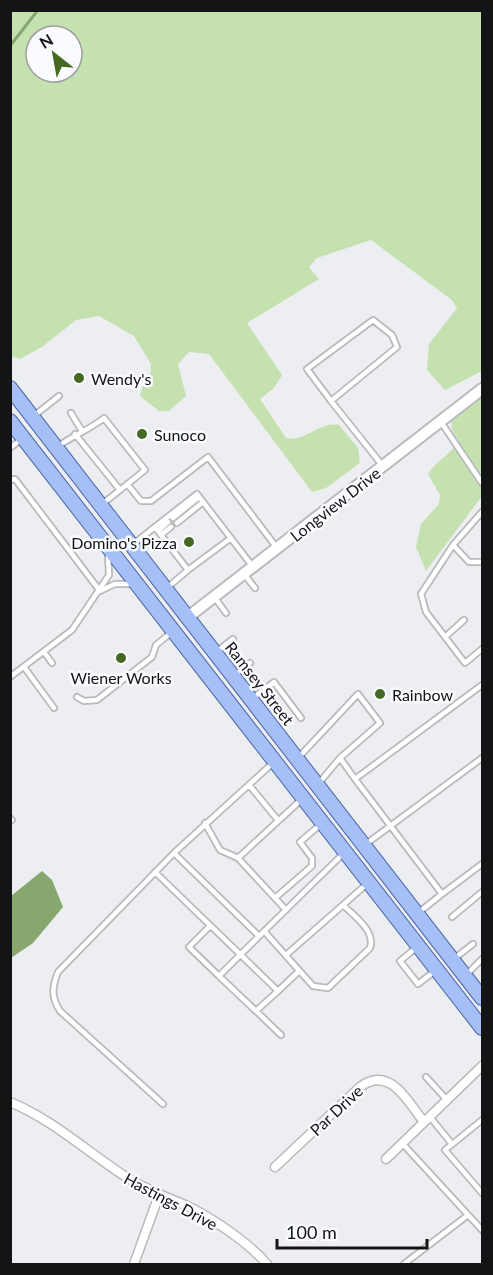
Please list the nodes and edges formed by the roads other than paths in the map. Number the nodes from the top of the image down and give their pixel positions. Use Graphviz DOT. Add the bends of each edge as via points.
graph roads {
  1 [pos="10,388"];
  2 [pos="483,389"];
  3 [pos="59,396"];
  4 [pos="331,401"];
  5 [pos="71,413"];
  6 [pos="33,417"];
  7 [pos="441,422"];
  8 [pos="11,423"];
  9 [pos="82,431"];
  10 [pos="75,434"];
  11 [pos="23,438"];
  12 [pos="10,448"];
  13 [pos="57,448"];
  14 [pos="383,467"];
  15 [pos="10,480"];
  16 [pos="483,483"];
  17 [pos="127,484"];
  18 [pos="120,489"];
  19 [pos="201,500"];
  20 [pos="101,505"];
  21 [pos="483,512"];
  22 [pos="175,521"];
  23 [pos="170,525"];
  24 [pos="158,531"];
  25 [pos="231,538"];
  26 [pos="106,544"];
  27 [pos="132,545"];
  28 [pos="453,545"];
  29 [pos="277,548"];
  30 [pos="483,562"];
  31 [pos="188,570"];
  32 [pos="249,570"];
  33 [pos="141,586"];
  34 [pos="165,588"];
  35 [pos="255,588"];
  36 [pos="100,591"];
  37 [pos="214,597"];
  38 [pos="226,613"];
  39 [pos="188,617"];
  40 [pos="464,620"];
  41 [pos="175,630"];
  42 [pos="445,637"];
  43 [pos="233,639"];
  44 [pos="483,649"];
  45 [pos="44,652"];
  46 [pos="216,653"];
  47 [pos="52,663"];
  48 [pos="250,663"];
  49 [pos="24,667"];
  50 [pos="234,676"];
  51 [pos="10,677"];
  52 [pos="483,685"];
  53 [pos="77,697"];
  54 [pos="252,700"];
  55 [pos="54,708"];
  56 [pos="301,718"];
  57 [pos="483,758"];
  58 [pos="298,759"];
  59 [pos="340,759"];
  60 [pos="276,760"];
  61 [pos="355,779"];
  62 [pos="249,785"];
  63 [pos="318,785"];
  64 [pos="304,798"];
  65 [pos="277,819"];
  66 [pos="323,823"];
  67 [pos="205,824"];
  68 [pos="390,826"];
  69 [pos="364,845"];
  70 [pos="346,851"];
  71 [pos="174,853"];
  72 [pos="238,858"];
  73 [pos="483,864"];
  74 [pos="155,872"];
  75 [pos="370,882"];
  76 [pos="483,892"];
  77 [pos="442,894"];
  78 [pos="275,898"];
  79 [pos="343,905"];
  80 [pos="286,910"];
  81 [pos="417,914"];
  82 [pos="452,917"];
  83 [pos="210,926"];
  84 [pos="262,934"];
  85 [pos="472,944"];
  86 [pos="419,946"];
  87 [pos="239,955"];
  88 [pos="286,955"];
  89 [pos="483,959"];
  90 [pos="453,960"];
  91 [pos="438,970"];
  92 [pos="299,971"];
  93 [pos="219,976"];
  94 [pos="465,976"];
  95 [pos="278,991"];
  96 [pos="483,998"];
  97 [pos="256,1011"];
  98 [pos="483,1028"];
  99 [pos="281,1035"];
  100 [pos="483,1066"];
  101 [pos="426,1077"];
  102 [pos="447,1100"];
  103 [pos="10,1102"];
  104 [pos="163,1104"];
  105 [pos="427,1119"];
  106 [pos="483,1120"];
  107 [pos="402,1143"];
  108 [pos="452,1144"];
  109 [pos="386,1159"];
  110 [pos="275,1167"];
  111 [pos="483,1193"];
  112 [pos="159,1195"];
  113 [pos="468,1215"];
  114 [pos="483,1230"];
  115 [pos="134,1264"];
  116 [pos="267,1264"];
  117 [pos="404,1264"];
  1 -- 6 [label="main road, Ramsey Street"];
  2 -- 7 [label="street, Longview Drive"];
  3 -- 6 [label="lane"];
  4 -- 4 [label="lane" via="396,347 392,335 373,320 307,369"];
  4 -- 14 [label="lane"];
  5 -- 9 [label="lane"];
  6 -- 8 [label="main road"];
  6 -- 11 [label="main road"];
  6 -- 13 [label="main road, Ramsey Street"];
  7 -- 14 [label="street, Longview Drive"];
  7 -- 16 [label="lane"];
  8 -- 11 [label="main road"];
  9 -- 10 [label="lane"];
  9 -- 17 [label="lane" via="104,418 145,470"];
  10 -- 13 [label="lane"];
  10 -- 18 [label="lane"];
  11 -- 12 [label="lane"];
  11 -- 26 [label="main road"];
  13 -- 20 [label="main road, Ramsey Street"];
  14 -- 29 [label="street, Longview Drive"];
  15 -- 36 [label="lane" via="15,479"];
  17 -- 18 [label="lane"];
  17 -- 29 [label="lane" via="141,501 151,501 208,457"];
  18 -- 20 [label="lane"];
  19 -- 22 [label="lane"];
  19 -- 24 [label="lane" via="197,494"];
  19 -- 25 [label="lane"];
  20 -- 27 [label="main road, Ramsey Street"];
  21 -- 28 [label="lane"];
  23 -- 24 [label="lane"];
  24 -- 27 [label="lane"];
  24 -- 31 [label="lane"];
  25 -- 31 [label="lane"];
  25 -- 32 [label="lane"];
  26 -- 33 [label="main road"];
  26 -- 36 [label="lane" via="109,575"];
  27 -- 34 [label="main road, Ramsey Street"];
  28 -- 30 [label="lane" via="469,562"];
  28 -- 42 [label="lane" via="421,594 426,612"];
  29 -- 32 [label="street, Longview Drive"];
  31 -- 34 [label="lane"];
  32 -- 35 [label="lane"];
  32 -- 37 [label="street, Longview Drive"];
  33 -- 36 [label="lane" via="114,584"];
  33 -- 41 [label="main road"];
  34 -- 39 [label="main road, Ramsey Street"];
  36 -- 45 [label="lane" via="72,630"];
  37 -- 38 [label="lane"];
  37 -- 39 [label="street, Longview Drive"];
  39 -- 46 [label="main road, Ramsey Street"];
  40 -- 42 [label="lane"];
  41 -- 53 [label="lane" via="156,645 152,657 97,700"];
  41 -- 60 [label="main road"];
  42 -- 44 [label="lane" via="465,663"];
  43 -- 46 [label="lane"];
  45 -- 47 [label="lane"];
  45 -- 49 [label="lane"];
  46 -- 50 [label="main road, Ramsey Street"];
  48 -- 50 [label="lane"];
  49 -- 51 [label="lane"];
  49 -- 55 [label="lane"];
  50 -- 54 [label="main road, Ramsey Street"];
  52 -- 61 [label="lane"];
  54 -- 56 [label="lane" via="274,682"];
  54 -- 58 [label="main road, Ramsey Street"];
  57 -- 68 [label="lane"];
  58 -- 59 [label="lane" via="358,694 380,723"];
  58 -- 63 [label="main road, Ramsey Street"];
  59 -- 61 [label="lane"];
  59 -- 63 [label="lane"];
  60 -- 62 [label="lane"];
  60 -- 64 [label="main road"];
  61 -- 68 [label="lane"];
  62 -- 65 [label="lane"];
  62 -- 67 [label="lane"];
  63 -- 69 [label="main road, Ramsey Street"];
  64 -- 65 [label="lane"];
  64 -- 66 [label="main road"];
  65 -- 72 [label="lane"];
  66 -- 70 [label="main road"];
  66 -- 78 [label="lane" via="300,842 312,858 312,866"];
  67 -- 71 [label="lane"];
  67 -- 72 [label="lane" via="220,850"];
  68 -- 69 [label="lane"];
  68 -- 77 [label="lane"];
  69 -- 81 [label="main road, Ramsey Street"];
  70 -- 75 [label="main road"];
  70 -- 80 [label="lane"];
  71 -- 74 [label="lane"];
  71 -- 84 [label="lane"];
  72 -- 78 [label="lane"];
  73 -- 77 [label="lane"];
  74 -- 83 [label="lane"];
  74 -- 104 [label="lane" via="58,972 52,986 60,1011"];
  75 -- 79 [label="lane"];
  75 -- 86 [label="main road"];
  76 -- 82 [label="lane"];
  77 -- 81 [label="lane"];
  78 -- 80 [label="lane"];
  79 -- 88 [label="lane"];
  79 -- 92 [label="lane" via="371,934 370,948 327,988 313,986"];
  80 -- 84 [label="lane"];
  81 -- 90 [label="main road, Ramsey Street"];
  83 -- 87 [label="lane"];
  83 -- 93 [label="lane" via="189,947"];
  84 -- 87 [label="lane"];
  84 -- 88 [label="lane"];
  85 -- 90 [label="lane"];
  86 -- 91 [label="main road"];
  86 -- 91 [label="lane" via="400,961 418,984"];
  87 -- 93 [label="lane"];
  87 -- 95 [label="lane"];
  88 -- 92 [label="lane"];
  89 -- 94 [label="lane"];
  90 -- 94 [label="main road, Ramsey Street"];
  91 -- 98 [label="main road"];
  92 -- 95 [label="lane"];
  93 -- 97 [label="lane"];
  94 -- 96 [label="main road, Ramsey Street"];
  95 -- 97 [label="lane"];
  97 -- 99 [label="lane"];
  100 -- 102 [label="street"];
  101 -- 102 [label="lane"];
  102 -- 105 [label="street"];
  103 -- 112 [label="street, Hastings Drive" via="42,1117 122,1175"];
  105 -- 107 [label="street"];
  105 -- 108 [label="lane"];
  105 -- 110 [label="street, Par Drive" via="396,1086 382,1079 372,1080"];
  106 -- 108 [label="lane"];
  107 -- 109 [label="street"];
  107 -- 113 [label="lane"];
  108 -- 111 [label="lane" via="446,1150"];
  112 -- 115 [label="street"];
  112 -- 116 [label="street, Hastings Drive" via="214,1221"];
  113 -- 114 [label="lane"];
  113 -- 117 [label="lane"];
}
